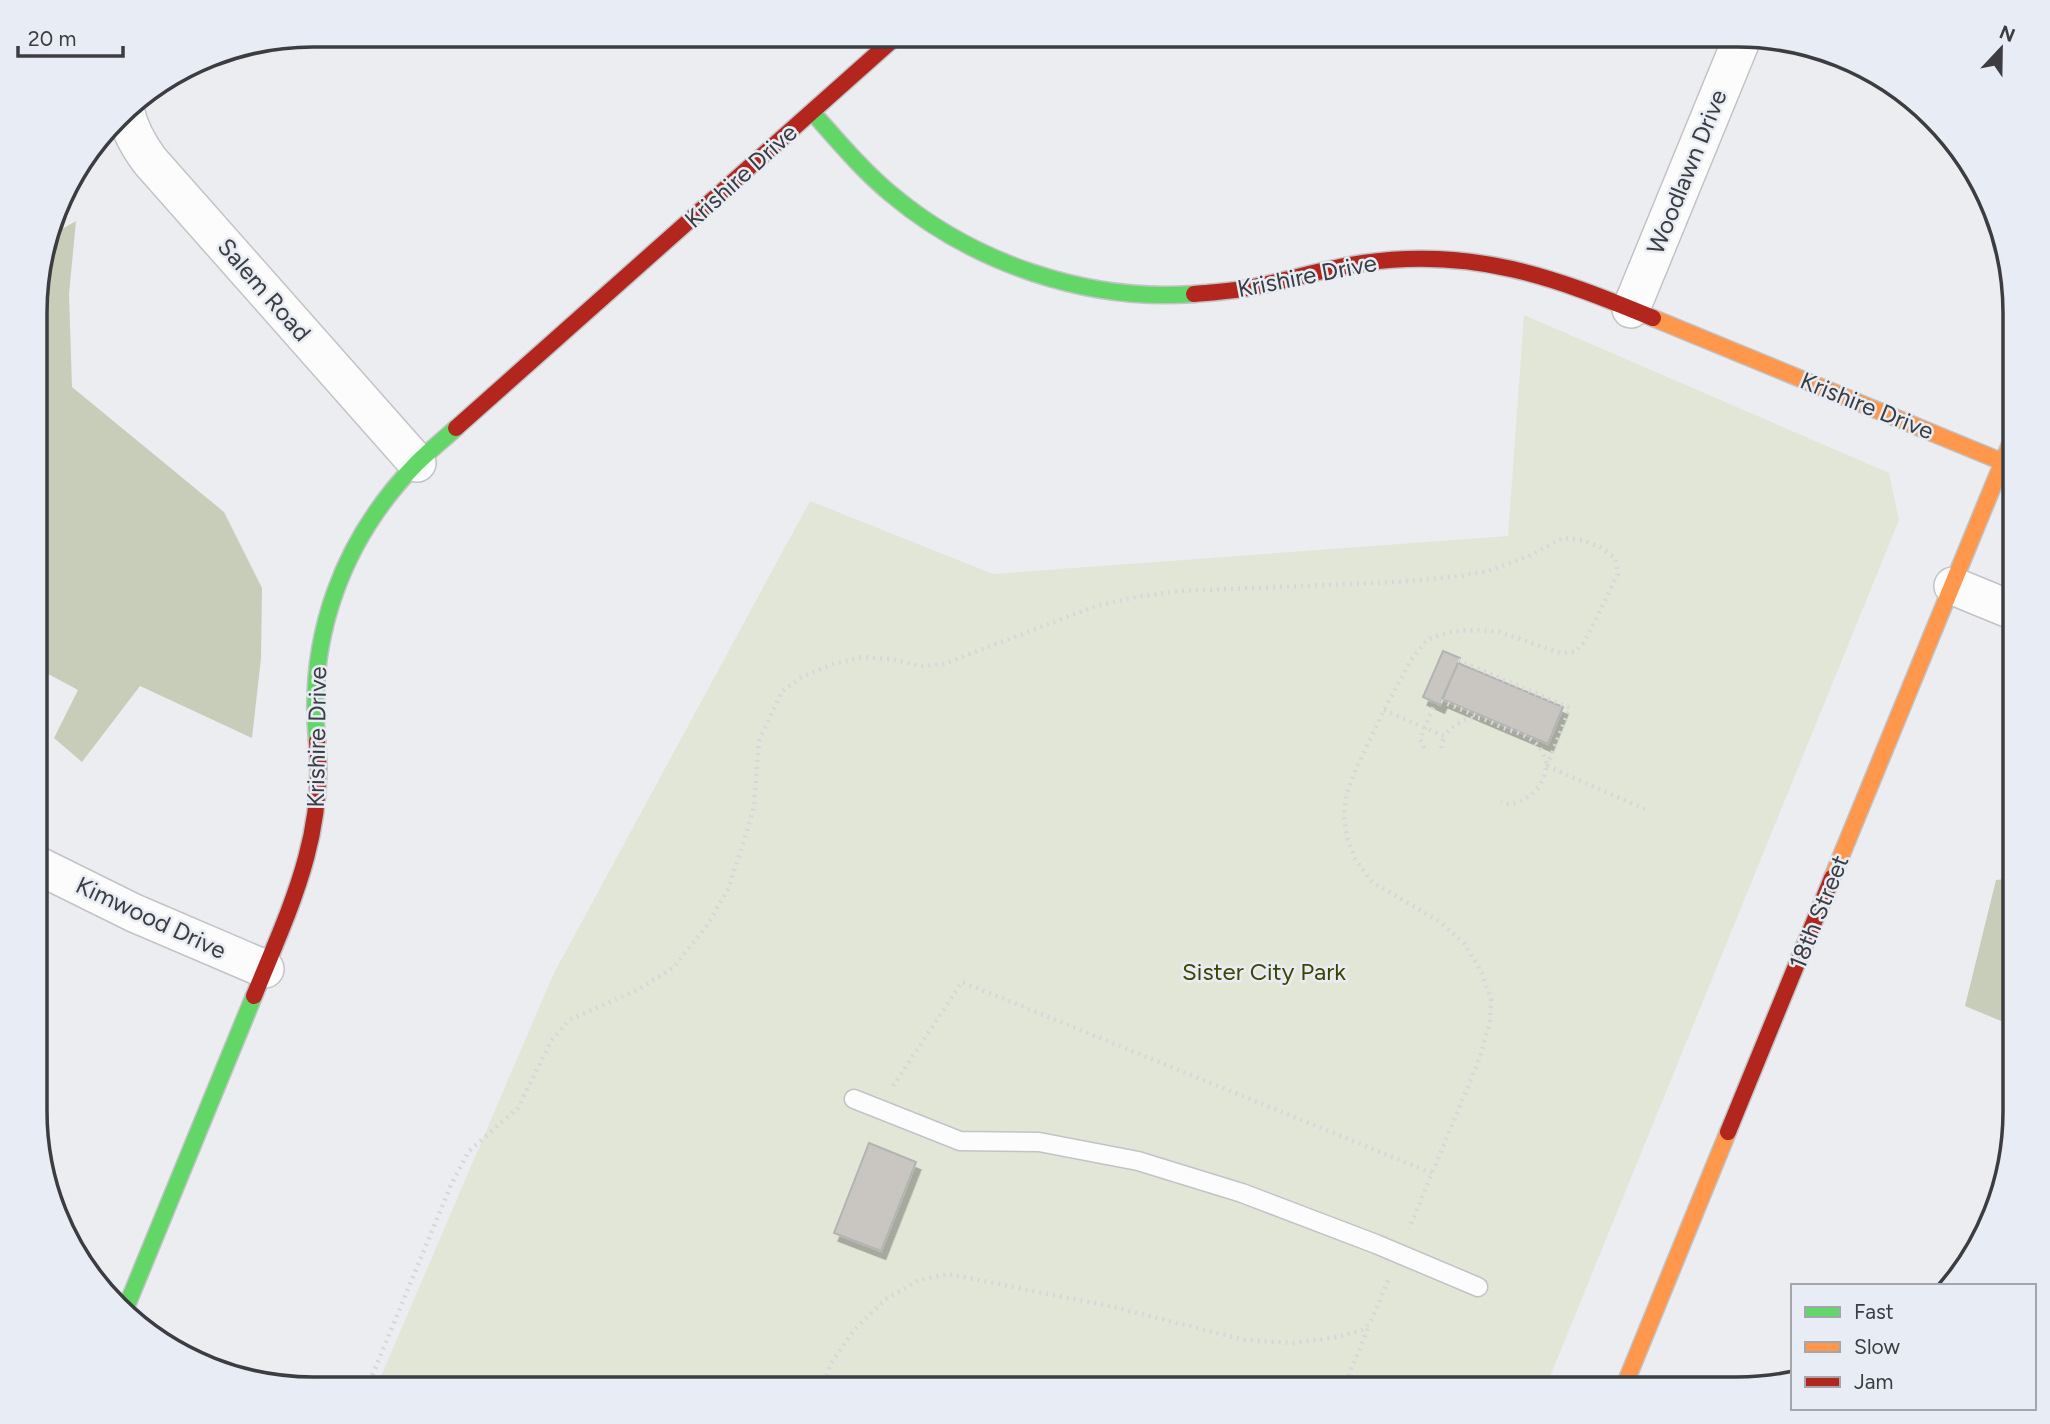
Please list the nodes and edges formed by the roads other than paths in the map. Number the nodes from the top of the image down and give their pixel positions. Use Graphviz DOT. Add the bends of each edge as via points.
graph roads {
  1 [pos="885,47"];
  2 [pos="1739,47"];
  3 [pos="813,113"];
  4 [pos="128,122"];
  5 [pos="1631,309"];
  6 [pos="2003,461"];
  7 [pos="417,463"];
  8 [pos="1953,586"];
  9 [pos="2003,606"];
  10 [pos="47,870"];
  11 [pos="265,969"];
  12 [pos="854,1099"];
  13 [pos="1478,1287"];
  14 [pos="128,1302"];
  15 [pos="1628,1377"];
  1 -- 3 [label="street"];
  2 -- 5 [label="street, Woodlawn Drive"];
  3 -- 5 [label="street, Krishire Drive" via="893,195 944,232 1045,277 1105,291 1171,296 1231,291 1344,265 1408,258 1466,261 1524,271"];
  3 -- 7 [label="street, Krishire Drive"];
  4 -- 7 [label="street, Salem Road" via="150,161"];
  5 -- 6 [label="street, Krishire Drive"];
  6 -- 8 [label="street, 18th Street"];
  7 -- 11 [label="street, Krishire Drive" via="386,496 356,540 335,585 320,640 315,702 319,791 311,845"];
  8 -- 9 [label="street"];
  8 -- 15 [label="street, 18th Street"];
  10 -- 11 [label="street, Kimwood Drive"];
  11 -- 14 [label="street, Krishire Drive"];
  12 -- 13 [label="lane" via="960,1141 1038,1142 1138,1161 1242,1193"];
}
